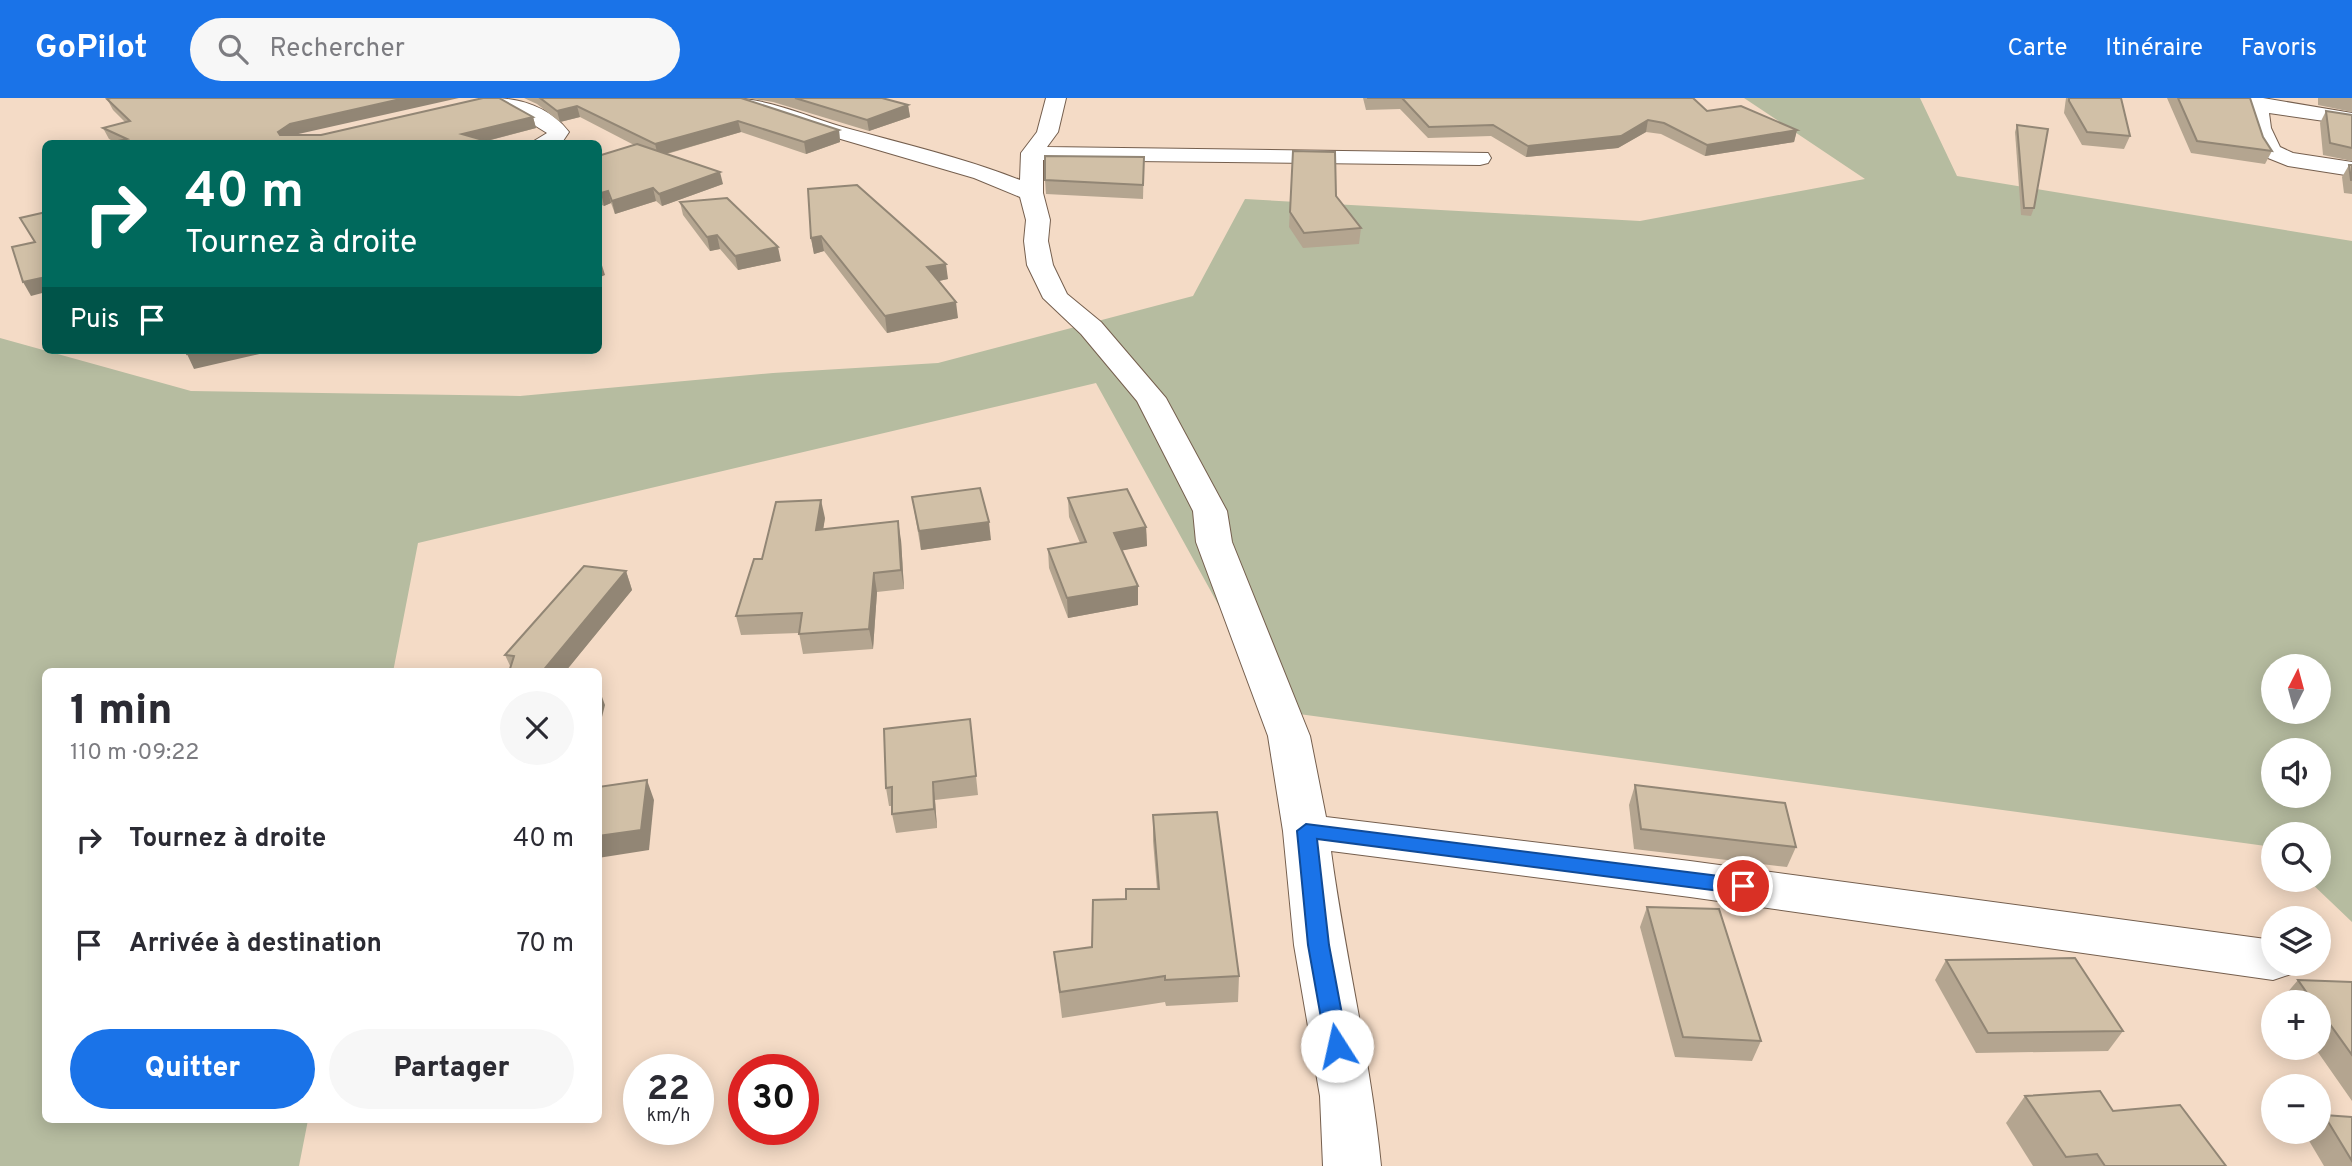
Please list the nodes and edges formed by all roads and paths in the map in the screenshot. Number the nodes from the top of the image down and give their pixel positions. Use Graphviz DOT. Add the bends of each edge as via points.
graph roads {
  1 [pos="737,98"];
  2 [pos="1056,98"];
  3 [pos="495,99"];
  4 [pos="2256,102"];
  5 [pos="2352,119"];
  6 [pos="547,140"];
  7 [pos="1032,153"];
  8 [pos="1480,158"];
  9 [pos="2352,169"];
  10 [pos="1031,193"];
  11 [pos="1306,831"];
  12 [pos="2261,958"];
  13 [pos="1352,1166"];
  1 -- 10 [label="street" via="982,173"];
  2 -- 7 [label="street" via="1047,132"];
  3 -- 6 [label="street" via="528,110 559,134"];
  4 -- 5 [label="street"];
  4 -- 9 [label="street" via="2261,128 2278,155"];
  7 -- 8 [label="street"];
  7 -- 10 [label="street"];
  10 -- 11 [label="street" via="1038,220 1040,265 1056,298 1091,328 1151,398 1210,511 1214,542 1289,736"];
  11 -- 12 [label="street"];
  11 -- 13 [label="street" via="1319,945 1347,1096"];
}
